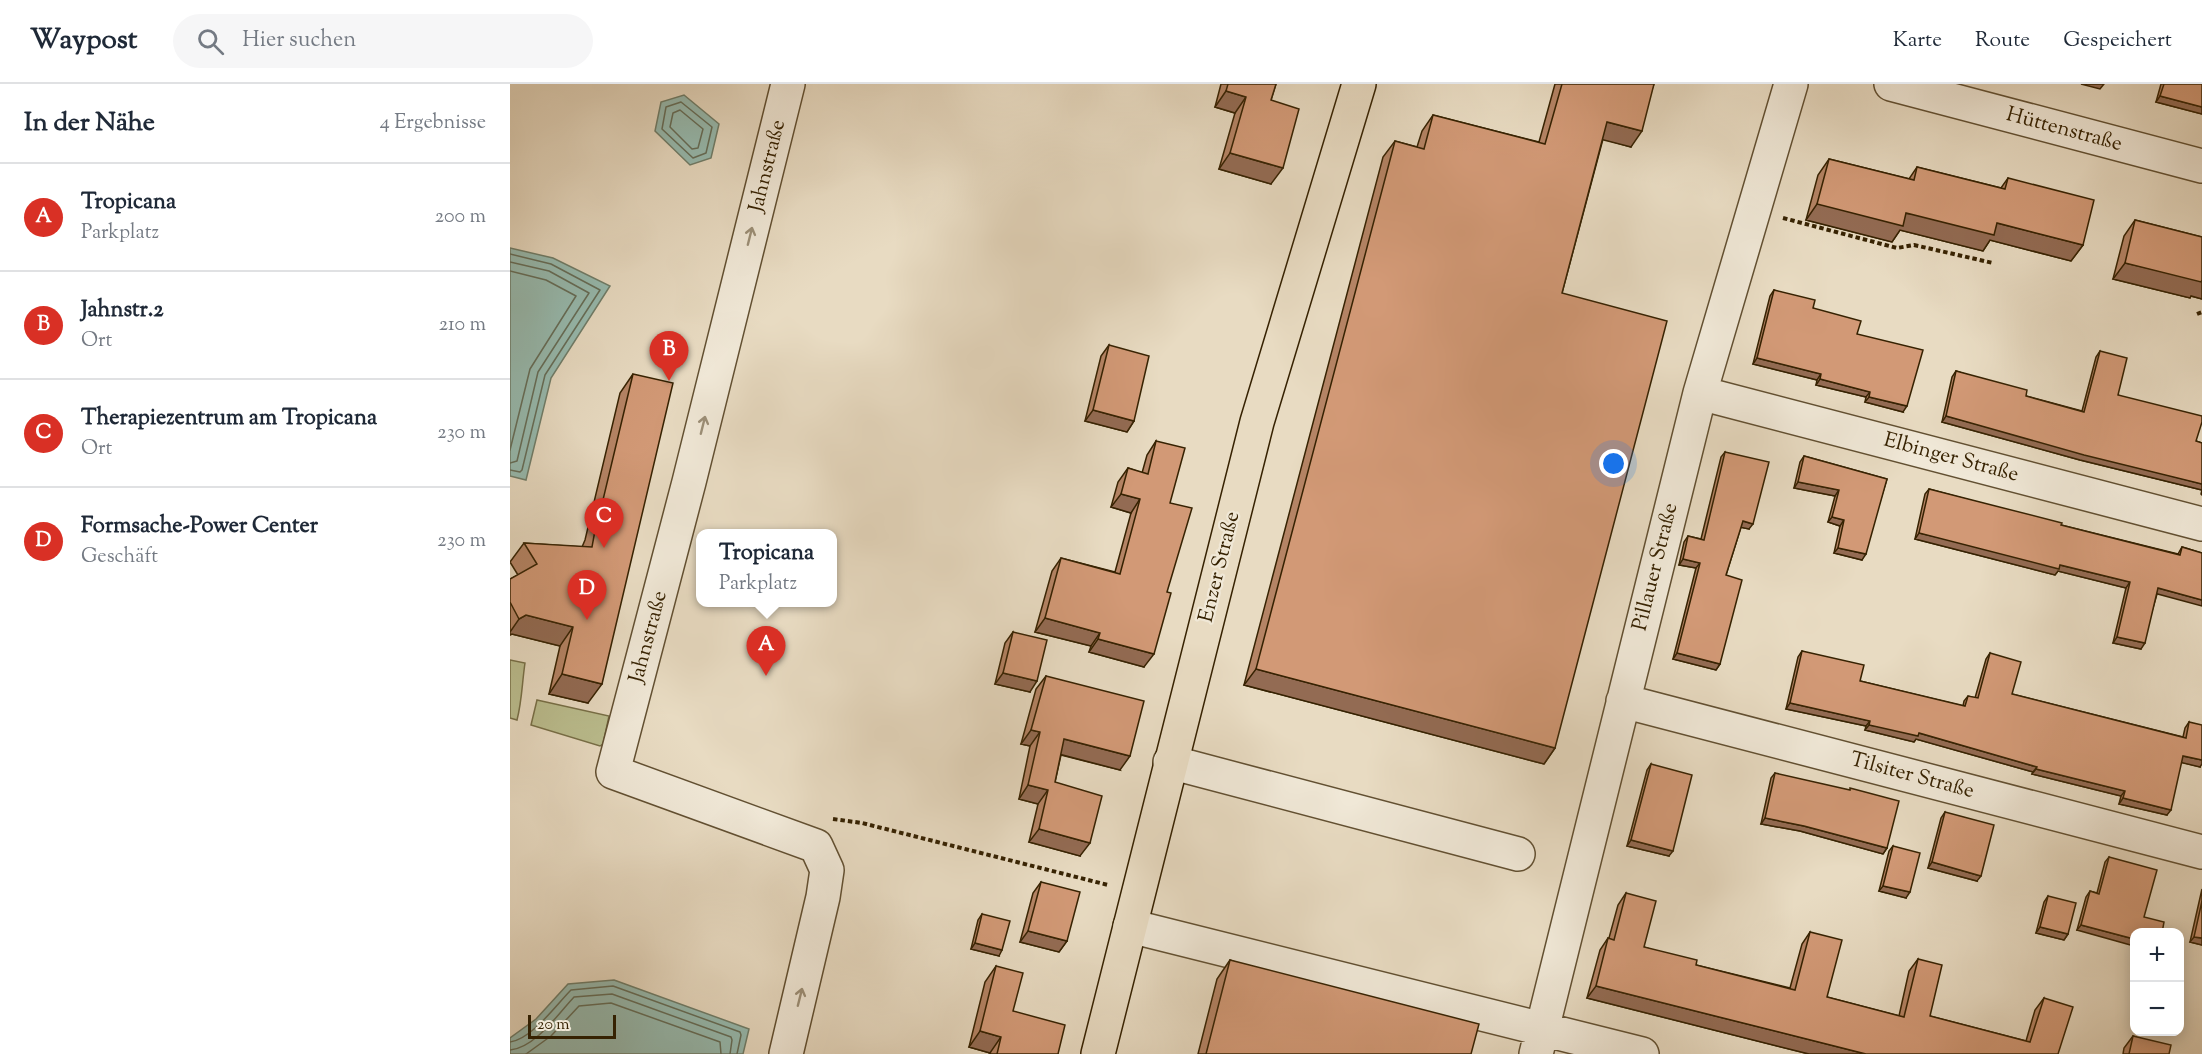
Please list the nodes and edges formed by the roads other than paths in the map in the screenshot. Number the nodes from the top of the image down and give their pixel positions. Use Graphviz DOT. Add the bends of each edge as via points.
graph roads {
  1 [pos="788,84"];
  2 [pos="1359,84"];
  3 [pos="1791,84"];
  4 [pos="1891,84"];
  5 [pos="2202,166"];
  6 [pos="1700,393"];
  7 [pos="2202,524"];
  8 [pos="1623,701"];
  9 [pos="1170,762"];
  10 [pos="2202,852"];
  11 [pos="1518,854"];
  12 [pos="1130,926"];
  13 [pos="1539,1041"];
  14 [pos="786,1054"];
  15 [pos="1098,1054"];
  16 [pos="1642,1054"];
  14 -- 1 [label="street, Jahnstraße, one-way" via="827,870 806,843 613,772"];
  2 -- 9 [label="main road, Enzer Straße" via="1257,422"];
  3 -- 6 [label="street, Pillauer Straße"];
  4 -- 5 [label="street, Hüttenstraße"];
  6 -- 7 [label="street, Elbinger Straße"];
  6 -- 8 [label="street, Pillauer Straße"];
  8 -- 10 [label="street, Tilsiter Straße"];
  8 -- 13 [label="street, Pillauer Straße"];
  9 -- 11 [label="street"];
  9 -- 12 [label="main road, Enzer Straße"];
  12 -- 13 [label="street"];
  12 -- 15 [label="main road, Enzer Straße"];
  13 -- 16 [label="street"];
}
